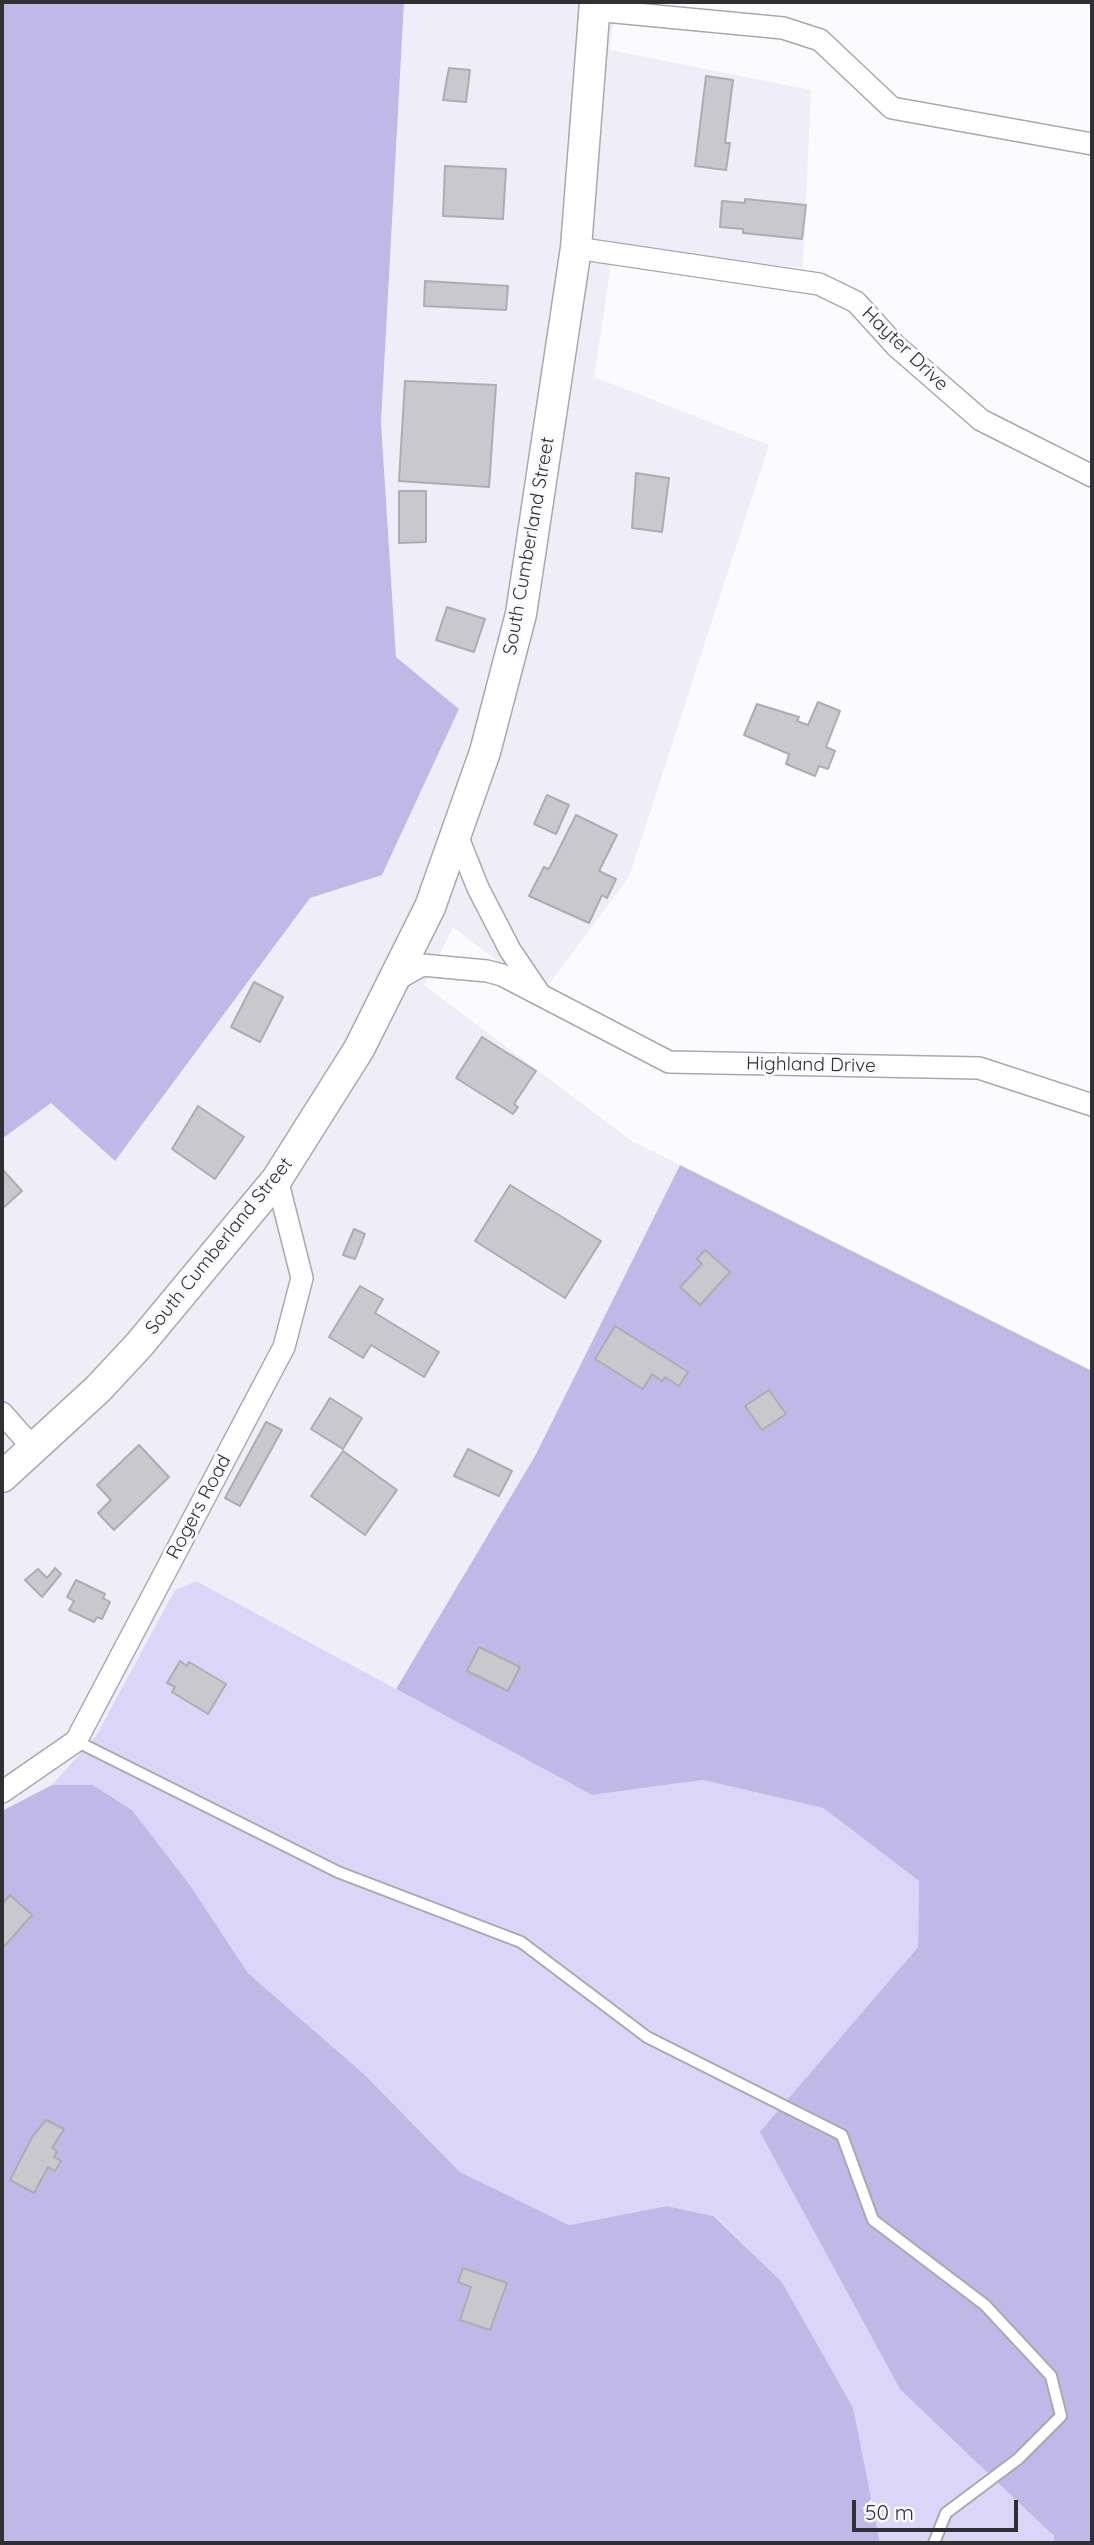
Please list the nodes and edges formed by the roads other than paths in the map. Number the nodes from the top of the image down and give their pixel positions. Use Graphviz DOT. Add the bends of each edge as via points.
graph roads {
  1 [pos="594,6"];
  2 [pos="1092,145"];
  3 [pos="576,248"];
  4 [pos="1092,475"];
  5 [pos="458,828"];
  6 [pos="392,982"];
  7 [pos="541,995"];
  8 [pos="1092,1105"];
  9 [pos="276,1179"];
  10 [pos="2,1413"];
  11 [pos="33,1448"];
  12 [pos="2,1477"];
  13 [pos="76,1741"];
  14 [pos="2,1792"];
  15 [pos="934,2543"];
  1 -- 2 [label="street" via="783,27 820,40 892,108"];
  1 -- 3 [label="main road, South Cumberland Street"];
  3 -- 4 [label="street, Hayter Drive" via="819,284 856,302 896,346 981,420"];
  3 -- 5 [label="main road, South Cumberland Street" via="521,614 485,752"];
  5 -- 6 [label="main road, South Cumberland Street" via="430,907"];
  5 -- 7 [label="street" via="478,888 510,950"];
  6 -- 7 [label="street, Highland Drive" via="412,969 436,965 487,971"];
  6 -- 9 [label="main road, South Cumberland Street" via="359,1049"];
  7 -- 8 [label="street, Highland Drive" via="669,1062 979,1068"];
  9 -- 11 [label="main road, South Cumberland Street" via="139,1345"];
  9 -- 13 [label="street, Rogers Road" via="302,1278 284,1347"];
  10 -- 11 [label="street"];
  11 -- 12 [label="main road, South Cumberland Street"];
  13 -- 14 [label="street, Rogers Road"];
  13 -- 15 [label="lane" via="338,1872 521,1942 647,2037 842,2135 873,2220 985,2305 1051,2376 1061,2416 1018,2459 946,2512"];
}
